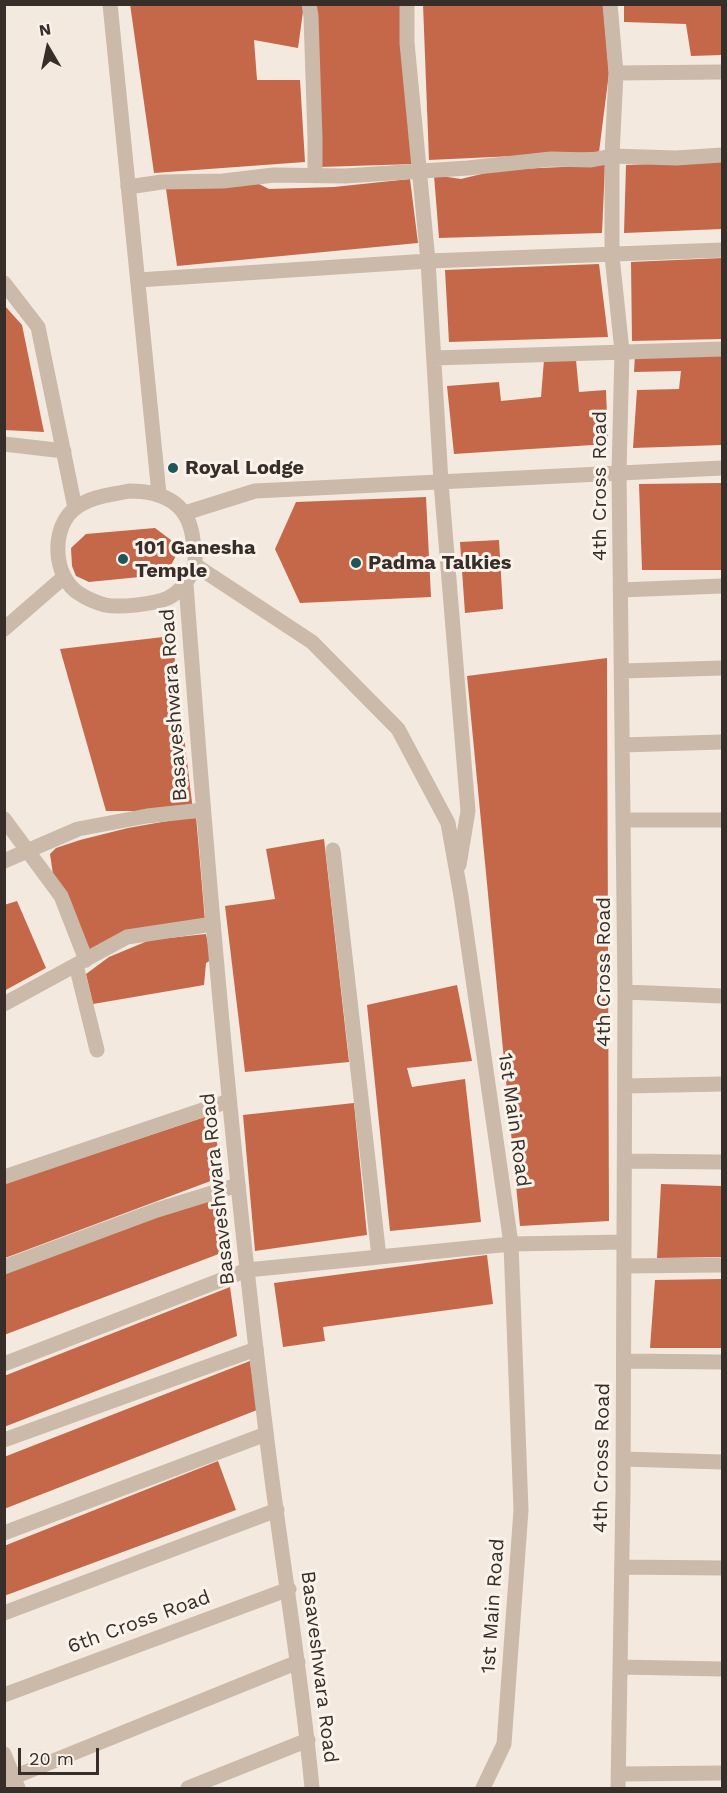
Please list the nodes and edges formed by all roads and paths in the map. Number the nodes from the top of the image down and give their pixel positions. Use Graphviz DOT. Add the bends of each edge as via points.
graph roads {
  1 [pos="110,4"];
  2 [pos="309,4"];
  3 [pos="407,4"];
  4 [pos="610,4"];
  5 [pos="723,72"];
  6 [pos="616,73"];
  7 [pos="723,155"];
  8 [pos="612,156"];
  9 [pos="419,171"];
  10 [pos="315,176"];
  11 [pos="128,187"];
  12 [pos="723,250"];
  13 [pos="612,256"];
  14 [pos="428,261"];
  15 [pos="138,280"];
  16 [pos="4,283"];
  17 [pos="723,349"];
  18 [pos="622,351"];
  19 [pos="434,358"];
  20 [pos="4,444"];
  21 [pos="64,451"];
  22 [pos="723,468"];
  23 [pos="619,472"];
  24 [pos="441,482"];
  25 [pos="159,494"];
  26 [pos="75,508"];
  27 [pos="185,513"];
  28 [pos="195,565"];
  29 [pos="64,577"];
  30 [pos="186,584"];
  31 [pos="723,586"];
  32 [pos="621,590"];
  33 [pos="4,629"];
  34 [pos="723,668"];
  35 [pos="622,671"];
  36 [pos="723,742"];
  37 [pos="622,745"];
  38 [pos="203,810"];
  39 [pos="4,819"];
  40 [pos="624,820"];
  41 [pos="723,820"];
  42 [pos="333,850"];
  43 [pos="29,851"];
  44 [pos="4,861"];
  45 [pos="458,876"];
  46 [pos="213,924"];
  47 [pos="81,963"];
  48 [pos="625,992"];
  49 [pos="723,996"];
  50 [pos="4,1004"];
  51 [pos="97,1050"];
  52 [pos="723,1084"];
  53 [pos="625,1086"];
  54 [pos="229,1101"];
  55 [pos="625,1161"];
  56 [pos="723,1162"];
  57 [pos="4,1177"];
  58 [pos="238,1185"];
  59 [pos="624,1242"];
  60 [pos="511,1244"];
  61 [pos="379,1257"];
  62 [pos="723,1265"];
  63 [pos="624,1266"];
  64 [pos="4,1267"];
  65 [pos="248,1270"];
  66 [pos="256,1349"];
  67 [pos="624,1361"];
  68 [pos="723,1362"];
  69 [pos="4,1364"];
  70 [pos="266,1434"];
  71 [pos="4,1440"];
  72 [pos="623,1459"];
  73 [pos="723,1462"];
  74 [pos="277,1510"];
  75 [pos="4,1533"];
  76 [pos="622,1567"];
  77 [pos="723,1568"];
  78 [pos="288,1589"];
  79 [pos="4,1613"];
  80 [pos="298,1662"];
  81 [pos="621,1667"];
  82 [pos="723,1669"];
  83 [pos="4,1695"];
  84 [pos="308,1740"];
  85 [pos="4,1754"];
  86 [pos="723,1773"];
  87 [pos="618,1781"];
  88 [pos="12,1782"];
  89 [pos="188,1788"];
  90 [pos="312,1788"];
  91 [pos="483,1788"];
  1 -- 11 [label="street"];
  2 -- 10 [label="street"];
  3 -- 9 [label="street" via="406,43"];
  4 -- 6 [label="street, 4th Cross Road"];
  5 -- 6 [label="street"];
  6 -- 8 [label="street, 4th Cross Road"];
  7 -- 8 [label="street"];
  8 -- 9 [label="street"];
  8 -- 13 [label="street, 4th Cross Road"];
  9 -- 10 [label="street"];
  9 -- 14 [label="street"];
  10 -- 11 [label="street" via="274,175"];
  11 -- 15 [label="street"];
  12 -- 13 [label="street"];
  13 -- 14 [label="street"];
  13 -- 18 [label="street, 4th Cross Road"];
  14 -- 15 [label="street"];
  14 -- 19 [label="street"];
  15 -- 25 [label="street"];
  16 -- 21 [label="street" via="38,327"];
  17 -- 18 [label="street"];
  18 -- 19 [label="street"];
  18 -- 23 [label="street, 4th Cross Road"];
  19 -- 24 [label="street"];
  20 -- 21 [label="street"];
  21 -- 26 [label="street"];
  22 -- 23 [label="street"];
  23 -- 24 [label="street"];
  23 -- 32 [label="street, 4th Cross Road"];
  24 -- 27 [label="street" via="255,491"];
  24 -- 45 [label="street" via="468,811"];
  25 -- 26 [label="street" via="129,491 90,500"];
  25 -- 27 [label="street"];
  26 -- 29 [label="street" via="61,529 57,551"];
  27 -- 28 [label="street" via="192,531"];
  28 -- 30 [label="street"];
  28 -- 45 [label="street, 1st Main Road" via="312,642 398,729 448,823"];
  29 -- 30 [label="street" via="78,593 105,605 168,598"];
  29 -- 33 [label="street"];
  30 -- 38 [label="street, Basaveshwara Road"];
  31 -- 32 [label="street"];
  32 -- 35 [label="street, 4th Cross Road"];
  34 -- 35 [label="street"];
  35 -- 37 [label="street, 4th Cross Road"];
  36 -- 37 [label="street"];
  37 -- 40 [label="street, 4th Cross Road"];
  38 -- 43 [label="street" via="78,829"];
  38 -- 46 [label="street, Basaveshwara Road"];
  39 -- 43 [label="street"];
  40 -- 41 [label="street"];
  40 -- 48 [label="street, 4th Cross Road"];
  42 -- 61 [label="street"];
  43 -- 44 [label="street"];
  43 -- 47 [label="street" via="61,896"];
  45 -- 60 [label="street, 1st Main Road"];
  46 -- 47 [label="street" via="127,937"];
  46 -- 54 [label="street, Basaveshwara Road"];
  47 -- 50 [label="street"];
  47 -- 51 [label="street"];
  48 -- 49 [label="street"];
  48 -- 53 [label="street, 4th Cross Road"];
  52 -- 53 [label="street"];
  53 -- 55 [label="street, 4th Cross Road"];
  54 -- 57 [label="street"];
  54 -- 58 [label="street, Basaveshwara Road"];
  55 -- 56 [label="street"];
  55 -- 59 [label="street, 4th Cross Road"];
  58 -- 64 [label="street" via="157,1210"];
  58 -- 65 [label="street, Basaveshwara Road"];
  59 -- 60 [label="street"];
  59 -- 63 [label="street, 4th Cross Road"];
  60 -- 61 [label="street"];
  60 -- 91 [label="street, 1st Main Road" via="521,1510 504,1744"];
  61 -- 65 [label="street"];
  62 -- 63 [label="street"];
  63 -- 67 [label="street, 4th Cross Road"];
  65 -- 66 [label="street, Basaveshwara Road"];
  65 -- 69 [label="street"];
  66 -- 70 [label="street, Basaveshwara Road"];
  66 -- 71 [label="street"];
  67 -- 68 [label="street"];
  67 -- 72 [label="street, 4th Cross Road"];
  70 -- 74 [label="street, Basaveshwara Road"];
  70 -- 75 [label="street"];
  72 -- 73 [label="street"];
  72 -- 76 [label="street, 4th Cross Road"];
  74 -- 78 [label="street, Basaveshwara Road"];
  74 -- 79 [label="street"];
  76 -- 77 [label="street"];
  76 -- 81 [label="street, 4th Cross Road"];
  78 -- 80 [label="street, Basaveshwara Road"];
  78 -- 83 [label="street, 6th Cross Road"];
  80 -- 84 [label="street, Basaveshwara Road"];
  80 -- 88 [label="street"];
  81 -- 82 [label="street"];
  81 -- 87 [label="street, 4th Cross Road"];
  84 -- 89 [label="street"];
  84 -- 90 [label="street, Basaveshwara Road"];
  85 -- 88 [label="street"];
  86 -- 87 [label="street"];
}
